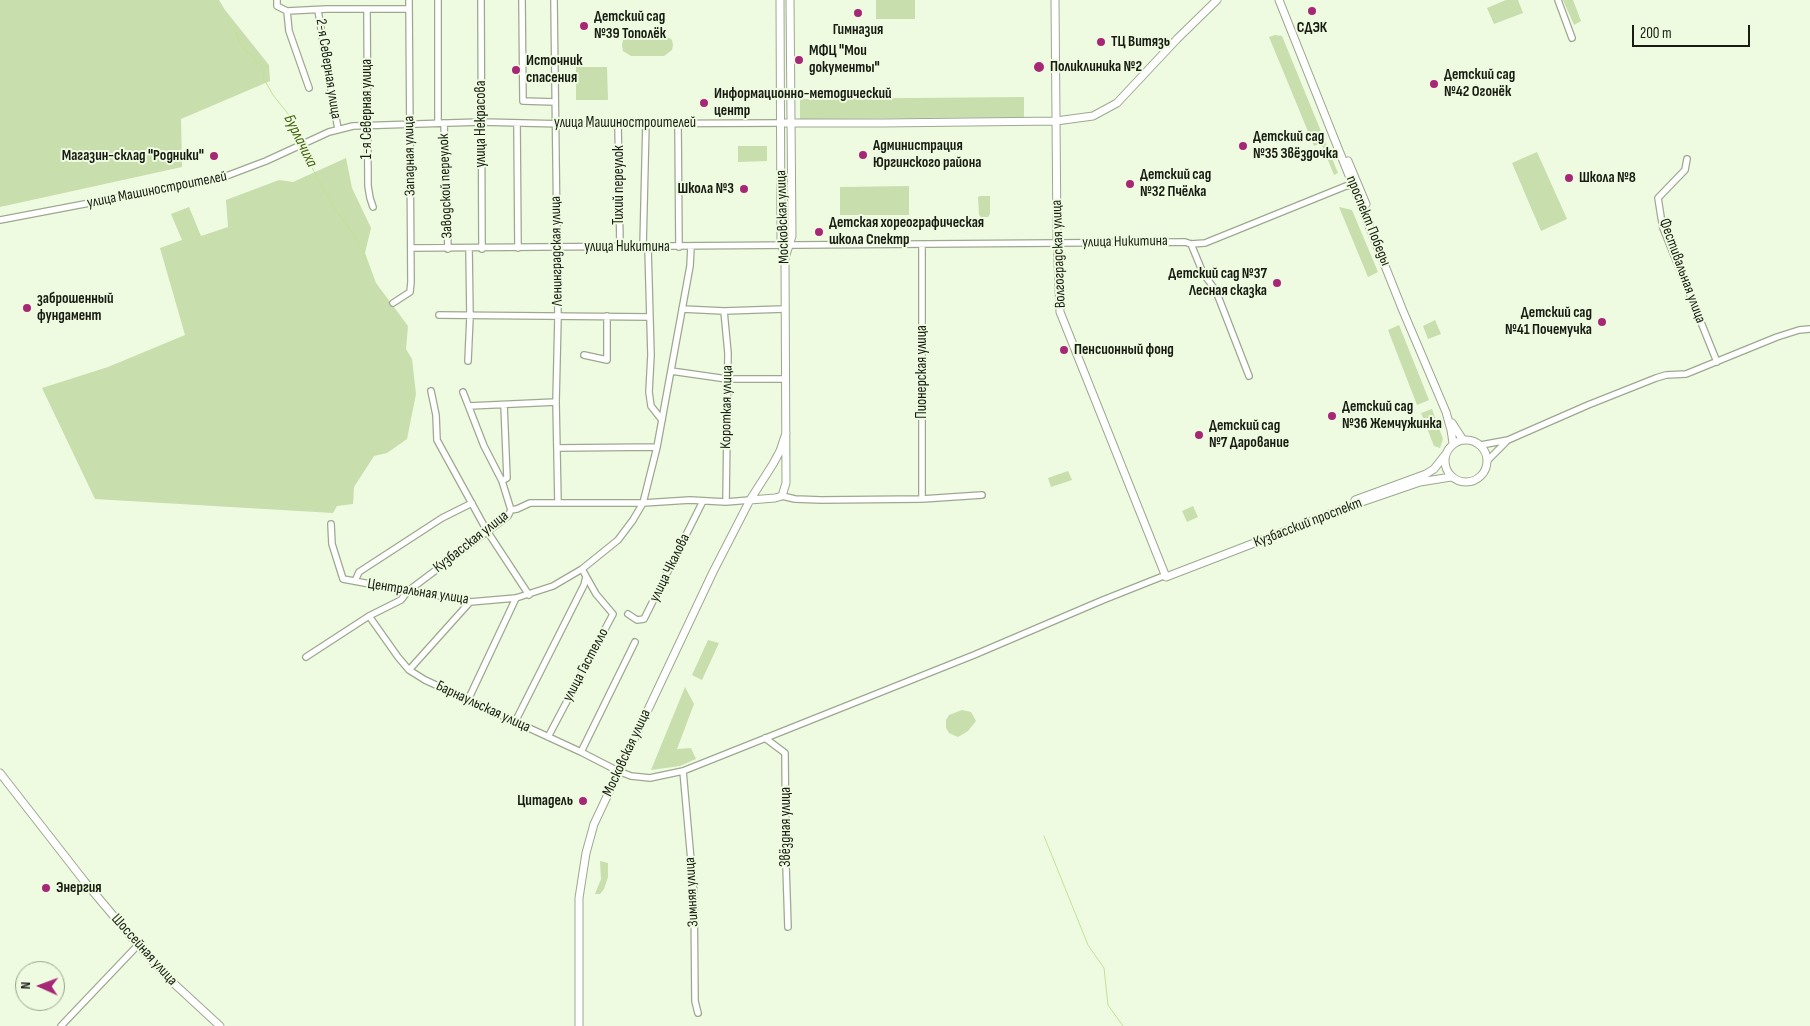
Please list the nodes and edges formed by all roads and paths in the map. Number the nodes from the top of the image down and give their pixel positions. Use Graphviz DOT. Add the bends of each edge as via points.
graph roads {
  1 [pos="277,0"];
  2 [pos="409,0"];
  3 [pos="438,0"];
  4 [pos="481,0"];
  5 [pos="522,0"];
  6 [pos="554,0"];
  7 [pos="780,0"];
  8 [pos="790,0"];
  9 [pos="1055,0"];
  10 [pos="1059,0"];
  11 [pos="1212,0"];
  12 [pos="1217,0"];
  13 [pos="1281,0"];
  14 [pos="1558,0"];
  15 [pos="408,9"];
  16 [pos="318,10"];
  17 [pos="367,10"];
  18 [pos="287,11"];
  19 [pos="1572,38"];
  20 [pos="309,88"];
  21 [pos="555,102"];
  22 [pos="1058,119"];
  23 [pos="481,122"];
  24 [pos="646,122"];
  25 [pos="781,122"];
  26 [pos="792,122"];
  27 [pos="410,123"];
  28 [pos="438,123"];
  29 [pos="444,123"];
  30 [pos="517,123"];
  31 [pos="556,123"];
  32 [pos="618,123"];
  33 [pos="678,123"];
  34 [pos="367,124"];
  35 [pos="338,129"];
  36 [pos="1687,159"];
  37 [pos="1353,185"];
  38 [pos="373,207"];
  39 [pos="0,220"];
  40 [pos="1060,243"];
  41 [pos="1191,244"];
  42 [pos="922,245"];
  43 [pos="789,246"];
  44 [pos="620,247"];
  45 [pos="645,247"];
  46 [pos="679,247"];
  47 [pos="691,247"];
  48 [pos="412,248"];
  49 [pos="468,248"];
  50 [pos="518,248"];
  51 [pos="556,248"];
  52 [pos="448,249"];
  53 [pos="482,249"];
  54 [pos="393,303"];
  55 [pos="682,309"];
  56 [pos="784,309"];
  57 [pos="724,312"];
  58 [pos="439,316"];
  59 [pos="607,316"];
  60 [pos="470,317"];
  61 [pos="558,317"];
  62 [pos="650,317"];
  63 [pos="1810,329"];
  64 [pos="584,356"];
  65 [pos="468,361"];
  66 [pos="1717,362"];
  67 [pos="671,371"];
  68 [pos="1249,376"];
  69 [pos="785,379"];
  70 [pos="727,380"];
  71 [pos="431,391"];
  72 [pos="463,392"];
  73 [pos="556,402"];
  74 [pos="504,405"];
  75 [pos="469,406"];
  76 [pos="662,420"];
  77 [pos="786,433"];
  78 [pos="1462,440"];
  79 [pos="1508,440"];
  80 [pos="1453,443"];
  81 [pos="1481,445"];
  82 [pos="657,447"];
  83 [pos="557,448"];
  84 [pos="1445,455"];
  85 [pos="1487,460"];
  86 [pos="773,464"];
  87 [pos="786,465"];
  88 [pos="1451,477"];
  89 [pos="502,481"];
  90 [pos="757,488"];
  91 [pos="982,495"];
  92 [pos="782,496"];
  93 [pos="922,499"];
  94 [pos="750,500"];
  95 [pos="762,500"];
  96 [pos="703,501"];
  97 [pos="726,502"];
  98 [pos="472,503"];
  99 [pos="558,503"];
  100 [pos="643,503"];
  101 [pos="511,510"];
  102 [pos="331,524"];
  103 [pos="487,531"];
  104 [pos="582,569"];
  105 [pos="1167,575"];
  106 [pos="586,577"];
  107 [pos="356,581"];
  108 [pos="408,591"];
  109 [pos="529,595"];
  110 [pos="516,598"];
  111 [pos="470,602"];
  112 [pos="628,614"];
  113 [pos="369,616"];
  114 [pos="635,642"];
  115 [pos="306,657"];
  116 [pos="410,670"];
  117 [pos="468,700"];
  118 [pos="515,722"];
  119 [pos="548,737"];
  120 [pos="765,738"];
  121 [pos="581,752"];
  122 [pos="618,771"];
  123 [pos="683,771"];
  124 [pos="0,773"];
  125 [pos="788,927"];
  126 [pos="138,945"];
  127 [pos="698,1013"];
  128 [pos="61,1026"];
  129 [pos="220,1026"];
  130 [pos="579,1026"];
  1 -- 18 [label="street" via="277,6"];
  2 -- 15 [label="street, Западная улица"];
  3 -- 28 [label="street, Заводской переулок"];
  4 -- 23 [label="street, улица Некрасова"];
  5 -- 21 [label="street" via="523,101"];
  6 -- 21 [label="street, Ленинградская улица"];
  7 -- 25 [label="main road, Московская улица"];
  8 -- 26 [label="main road, Московская улица"];
  9 -- 22 [label="main road, Волгоградская улица"];
  10 -- 22 [label="main road"];
  11 -- 22 [label="main road" via="1114,101 1095,112"];
  12 -- 22 [label="main road, улица Машиностроителей" via="1116,104 1093,116"];
  13 -- 37 [label="main road, проспект Победы"];
  13 -- 78 [label="main road" via="1358,184 1450,419"];
  14 -- 19 [label="street"];
  15 -- 17 [label="street"];
  15 -- 27 [label="street, Западная улица"];
  16 -- 17 [label="street"];
  16 -- 18 [label="street"];
  16 -- 35 [label="street, 2-я Северная улица"];
  17 -- 34 [label="street, 1-я Северная улица"];
  18 -- 20 [label="street" via="289,31"];
  21 -- 31 [label="street, Ленинградская улица"];
  22 -- 26 [label="main road, улица Машиностроителей"];
  22 -- 40 [label="main road, Волгоградская улица"];
  23 -- 29 [label="street, улица Машиностроителей"];
  23 -- 30 [label="street, улица Машиностроителей"];
  23 -- 53 [label="street, улица Некрасова"];
  24 -- 32 [label="street, улица Машиностроителей"];
  24 -- 33 [label="street, улица Машиностроителей"];
  24 -- 45 [label="street"];
  25 -- 26 [label="main road, улица Машиностроителей"];
  25 -- 33 [label="street, улица Машиностроителей"];
  25 -- 43 [label="main road, Московская улица"];
  26 -- 43 [label="main road, Московская улица" via="792,236"];
  27 -- 28 [label="street, улица Машиностроителей"];
  27 -- 34 [label="street, улица Машиностроителей"];
  27 -- 48 [label="street, Западная улица"];
  28 -- 29 [label="street, улица Машиностроителей"];
  29 -- 52 [label="street, Заводской переулок"];
  30 -- 31 [label="street, улица Машиностроителей"];
  30 -- 50 [label="street"];
  31 -- 32 [label="street, улица Машиностроителей"];
  31 -- 51 [label="street, Ленинградская улица"];
  32 -- 44 [label="street, Тихий переулок"];
  33 -- 46 [label="street"];
  34 -- 35 [label="street, улица Машиностроителей"];
  34 -- 38 [label="street, 1-я Северная улица" via="368,186"];
  35 -- 39 [label="street, улица Машиностроителей" via="221,178"];
  36 -- 66 [label="street, Фестивальная улица" via="1685,170 1658,198 1660,217"];
  37 -- 41 [label="street, улица Никитина" via="1205,243"];
  37 -- 80 [label="main road, проспект Победы" via="1446,412"];
  40 -- 41 [label="street, улица Никитина"];
  40 -- 42 [label="street, улица Никитина"];
  40 -- 105 [label="main road, Волгоградская улица" via="1062,321"];
  41 -- 68 [label="street" via="1202,273 1216,292"];
  42 -- 43 [label="street, улица Никитина"];
  42 -- 93 [label="street, Пионерская улица"];
  43 -- 47 [label="street, улица Никитина"];
  43 -- 56 [label="main road, Московская улица" via="785,258"];
  44 -- 45 [label="street, улица Никитина"];
  44 -- 51 [label="street, улица Никитина"];
  45 -- 46 [label="street, улица Никитина"];
  45 -- 62 [label="street"];
  46 -- 47 [label="street, улица Никитина"];
  47 -- 55 [label="street, Центральная улица"];
  48 -- 52 [label="street, улица Никитина"];
  48 -- 54 [label="street, Западная улица" via="410,292"];
  49 -- 52 [label="street, улица Никитина"];
  49 -- 53 [label="street, улица Никитина"];
  49 -- 60 [label="street"];
  50 -- 51 [label="street, улица Никитина"];
  50 -- 53 [label="street, улица Никитина"];
  51 -- 61 [label="street, Ленинградская улица"];
  55 -- 57 [label="street"];
  55 -- 67 [label="street, Центральная улица"];
  56 -- 57 [label="street"];
  56 -- 69 [label="main road, Московская улица"];
  57 -- 70 [label="street, Короткая улица"];
  58 -- 60 [label="street"];
  59 -- 61 [label="street"];
  59 -- 62 [label="street"];
  59 -- 64 [label="street" via="607,360"];
  60 -- 61 [label="street"];
  60 -- 65 [label="street"];
  61 -- 73 [label="street, Ленинградская улица"];
  62 -- 76 [label="street" via="649,392 651,406"];
  63 -- 66 [label="street" via="1777,337"];
  66 -- 79 [label="street" via="1686,374 1666,375 1636,385"];
  67 -- 70 [label="street"];
  67 -- 76 [label="street, Центральная улица"];
  69 -- 70 [label="street"];
  69 -- 77 [label="main road, Московская улица"];
  70 -- 97 [label="street, Короткая улица"];
  71 -- 98 [label="street" via="438,440"];
  72 -- 75 [label="street"];
  73 -- 74 [label="street"];
  73 -- 83 [label="street, Ленинградская улица"];
  74 -- 75 [label="street"];
  74 -- 89 [label="street" via="507,478"];
  75 -- 89 [label="street"];
  76 -- 82 [label="street, Центральная улица"];
  77 -- 86 [label="main road, Московская улица"];
  77 -- 87 [label="main road, Московская улица"];
  78 -- 80 [label="main road"];
  78 -- 81 [label="main road"];
  79 -- 81 [label="street"];
  79 -- 85 [label="street"];
  80 -- 84 [label="main road"];
  81 -- 85 [label="main road"];
  82 -- 83 [label="street"];
  82 -- 100 [label="street, Центральная улица"];
  83 -- 99 [label="street, Ленинградская улица"];
  84 -- 88 [label="main road" via="1445,466"];
  84 -- 105 [label="main road" via="1426,474"];
  85 -- 88 [label="main road" via="1483,474 1471,482 1464,483"];
  86 -- 87 [label="main road" via="779,461"];
  86 -- 90 [label="main road, Московская улица"];
  87 -- 92 [label="main road, Московская улица"];
  88 -- 105 [label="main road, Кузбасский проспект" via="1420,482 1353,505"];
  89 -- 101 [label="street"];
  90 -- 94 [label="main road, Московская улица"];
  90 -- 95 [label="main road" via="757,495"];
  91 -- 93 [label="street"];
  92 -- 93 [label="street" via="812,500"];
  92 -- 95 [label="main road"];
  94 -- 95 [label="main road"];
  94 -- 97 [label="street, Кузбасская улица"];
  94 -- 122 [label="main road, Московская улица"];
  96 -- 97 [label="street, Кузбасская улица"];
  96 -- 100 [label="street, Кузбасская улица"];
  96 -- 112 [label="street, улица Чкалова" via="644,620 636,620"];
  98 -- 103 [label="street"];
  98 -- 107 [label="street" via="442,518 359,572"];
  99 -- 100 [label="street, Кузбасская улица"];
  99 -- 101 [label="street, Кузбасская улица" via="530,503"];
  100 -- 104 [label="street, Центральная улица" via="618,540"];
  101 -- 103 [label="street, Кузбасская улица" via="508,516"];
  102 -- 107 [label="street, Центральная улица" via="332,544 342,579"];
  103 -- 108 [label="street, Кузбасская улица"];
  103 -- 109 [label="street"];
  104 -- 106 [label="street, улица Гастелло"];
  104 -- 109 [label="street, Центральная улица"];
  105 -- 120 [label="street, Барнаульская улица"];
  106 -- 118 [label="street"];
  106 -- 119 [label="street, улица Гастелло" via="613,614"];
  107 -- 108 [label="street, Центральная улица"];
  108 -- 111 [label="street, Центральная улица"];
  108 -- 113 [label="street, Кузбасская улица" via="401,600"];
  109 -- 110 [label="street, Центральная улица"];
  110 -- 111 [label="street, Центральная улица"];
  110 -- 117 [label="street"];
  111 -- 116 [label="street"];
  113 -- 115 [label="street, Кузбасская улица"];
  113 -- 116 [label="street, Барнаульская улица"];
  114 -- 121 [label="street"];
  116 -- 117 [label="street, Барнаульская улица"];
  117 -- 118 [label="street, Барнаульская улица"];
  118 -- 119 [label="street, Барнаульская улица"];
  119 -- 121 [label="street, Барнаульская улица"];
  120 -- 123 [label="street, Барнаульская улица"];
  120 -- 125 [label="street, Звёздная улица" via="785,753"];
  121 -- 122 [label="street, Барнаульская улица"];
  122 -- 123 [label="street, Барнаульская улица" via="650,778"];
  122 -- 130 [label="main road, Московская улица" via="594,824 580,883"];
  123 -- 127 [label="street, Зимняя улица" via="694,894 695,1001"];
  124 -- 126 [label="main road, Шоссейная улица"];
  126 -- 128 [label="street"];
  126 -- 129 [label="main road, Шоссейная улица"];
}
